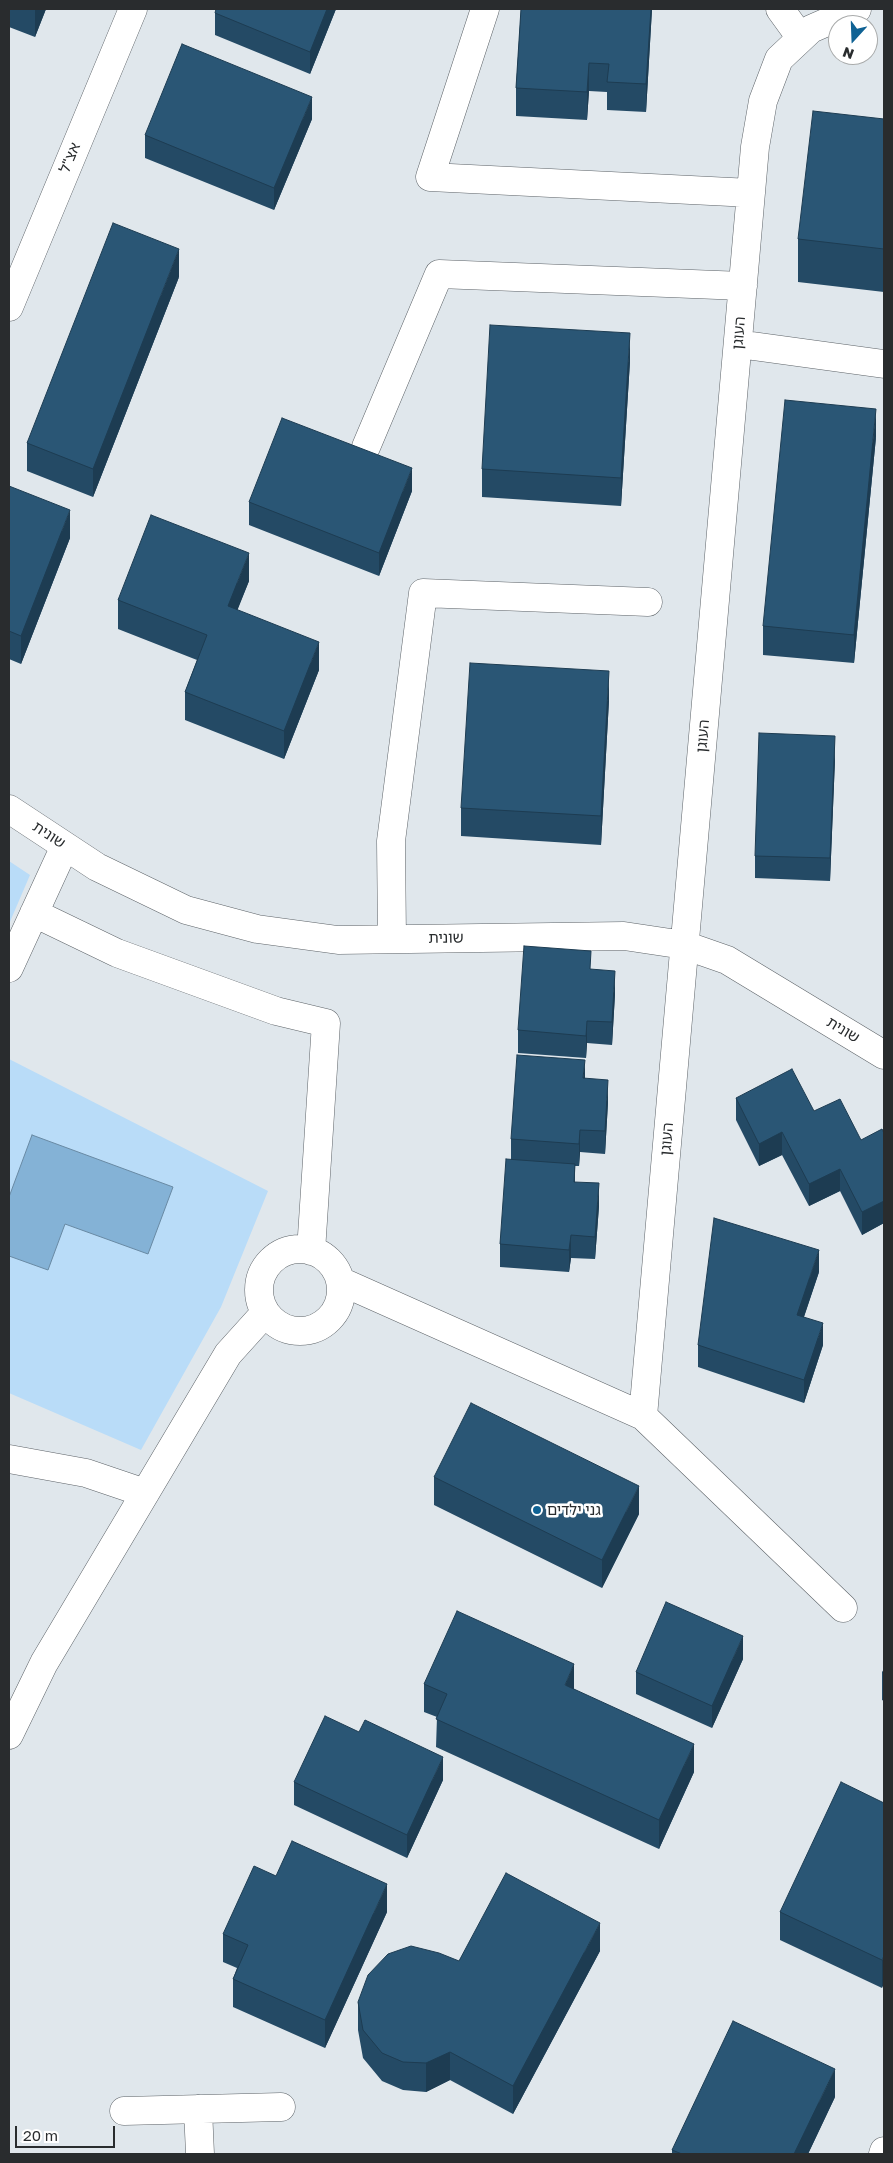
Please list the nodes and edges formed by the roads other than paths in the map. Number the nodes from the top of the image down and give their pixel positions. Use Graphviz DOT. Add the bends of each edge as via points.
graph roads {
  1 [pos="133,9"];
  2 [pos="485,9"];
  3 [pos="780,9"];
  4 [pos="856,9"];
  5 [pos="801,38"];
  6 [pos="751,193"];
  7 [pos="743,286"];
  8 [pos="9,307"];
  9 [pos="738,344"];
  10 [pos="884,364"];
  11 [pos="366,447"];
  12 [pos="648,602"];
  13 [pos="9,809"];
  14 [pos="66,846"];
  15 [pos="34,913"];
  16 [pos="392,939"];
  17 [pos="684,945"];
  18 [pos="9,968"];
  19 [pos="884,1055"];
  20 [pos="311,1250"];
  21 [pos="340,1281"];
  22 [pos="265,1313"];
  23 [pos="643,1416"];
  24 [pos="9,1458"];
  25 [pos="145,1493"];
  26 [pos="844,1608"];
  27 [pos="9,1735"];
  28 [pos="281,2107"];
  29 [pos="198,2109"];
  30 [pos="124,2111"];
  31 [pos="884,2150"];
  32 [pos="200,2154"];
  33 [pos="883,2154"];
  1 -- 8 [label="street, אצ\"ל"];
  2 -- 6 [label="street" via="430,177"];
  3 -- 5 [label="street"];
  4 -- 5 [label="street" via="811,28"];
  5 -- 6 [label="street, העוגן" via="779,59 763,101"];
  6 -- 7 [label="street, העוגן"];
  7 -- 9 [label="street, העוגן"];
  7 -- 11 [label="street" via="439,274"];
  9 -- 10 [label="street"];
  9 -- 17 [label="street, העוגן"];
  12 -- 16 [label="street" via="423,593 391,841"];
  13 -- 14 [label="street, שונית"];
  14 -- 15 [label="street"];
  14 -- 16 [label="street, שונית" via="97,867 186,910 256,929 338,940"];
  15 -- 18 [label="street"];
  15 -- 20 [label="street" via="145,964 276,1011 326,1024"];
  16 -- 17 [label="street, שונית" via="624,936"];
  17 -- 19 [label="street, שונית" via="727,960"];
  17 -- 23 [label="street, העוגן"];
  20 -- 21 [label="street" via="324,1256 335,1268"];
  20 -- 22 [label="street" via="283,1252 262,1272 259,1300"];
  21 -- 22 [label="street" via="341,1296 336,1309 330,1319 318,1327 290,1331 277,1325"];
  21 -- 23 [label="street"];
  22 -- 25 [label="street" via="228,1354"];
  23 -- 26 [label="street"];
  24 -- 25 [label="street" via="86,1473"];
  25 -- 27 [label="street" via="44,1663"];
  28 -- 29 [label="street"];
  29 -- 30 [label="street"];
  29 -- 32 [label="street"];
  31 -- 33 [label="street"];
}
